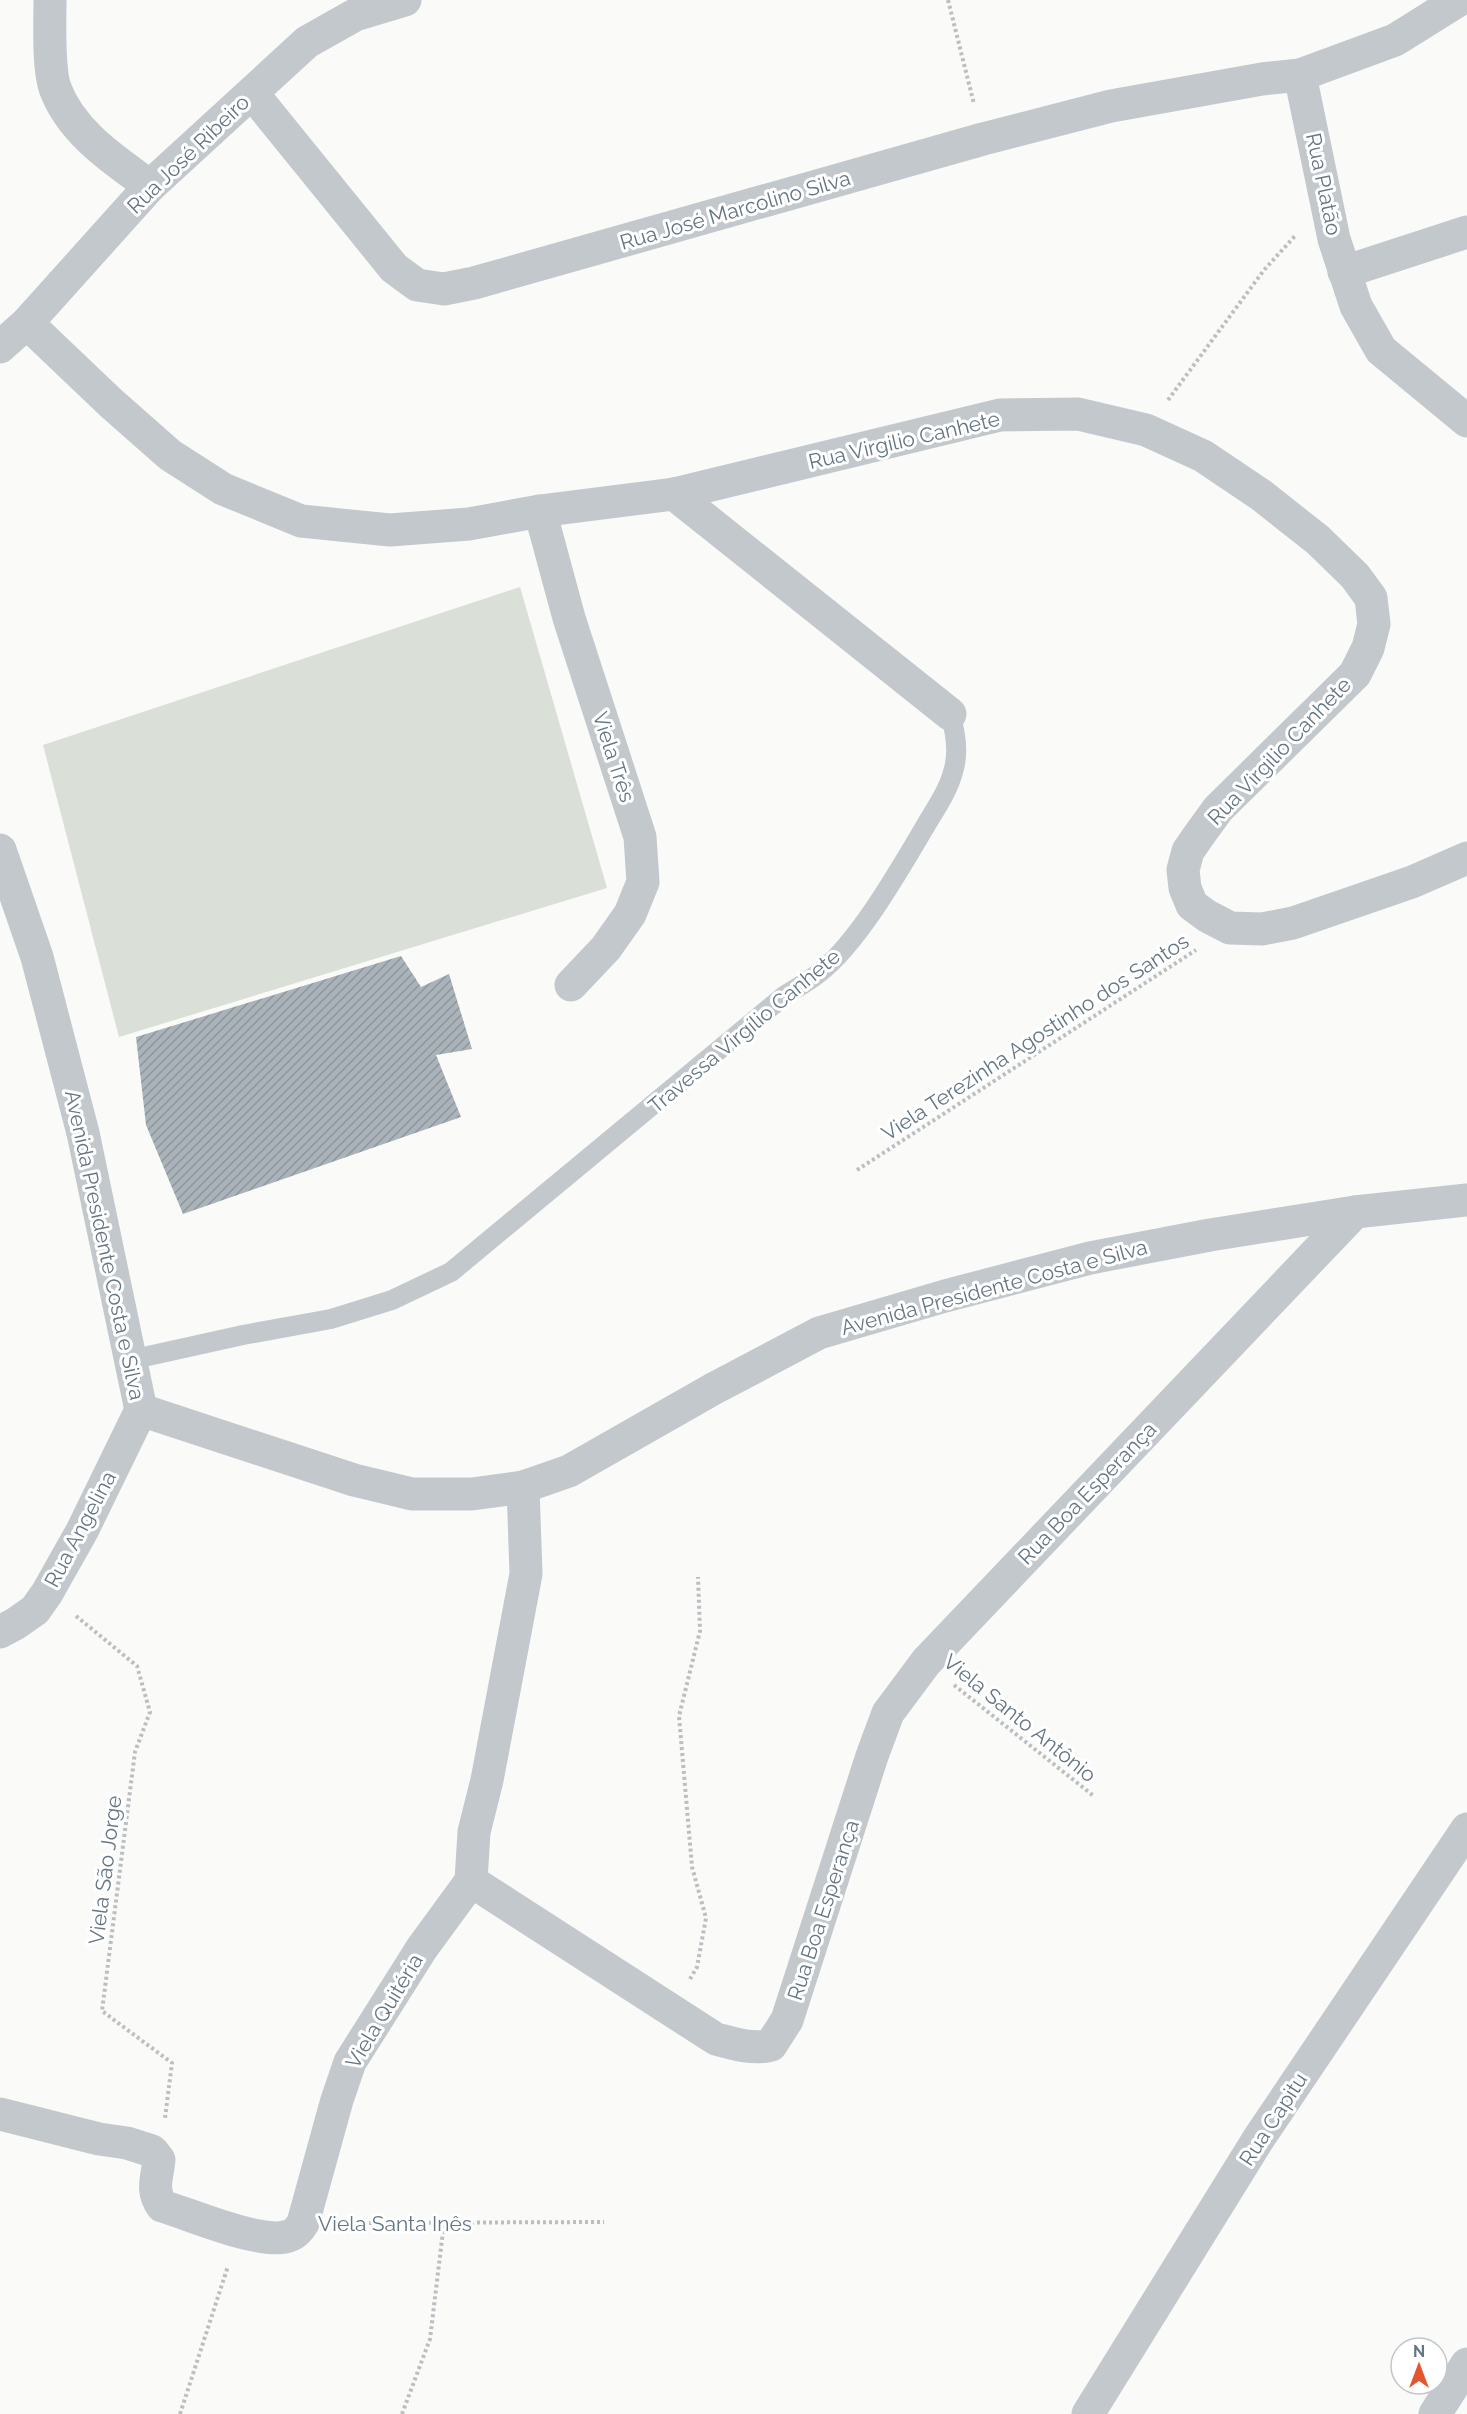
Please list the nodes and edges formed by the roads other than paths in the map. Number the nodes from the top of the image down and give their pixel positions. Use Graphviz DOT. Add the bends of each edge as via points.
graph roads {
  1 [pos="50,0"];
  2 [pos="405,0"];
  3 [pos="1459,0"];
  4 [pos="1300,75"];
  5 [pos="252,93"];
  6 [pos="150,186"];
  7 [pos="1467,232"];
  8 [pos="1344,272"];
  9 [pos="27,323"];
  10 [pos="0,347"];
  11 [pos="1467,422"];
  12 [pos="674,494"];
  13 [pos="540,511"];
  14 [pos="950,714"];
  15 [pos="0,850"];
  16 [pos="1467,858"];
  17 [pos="571,985"];
  18 [pos="1467,1200"];
  19 [pos="1355,1212"];
  20 [pos="130,1360"];
  21 [pos="141,1410"];
  22 [pos="523,1487"];
  23 [pos="0,1632"];
  24 [pos="1467,1829"];
  25 [pos="471,1881"];
  26 [pos="0,2114"];
  27 [pos="303,2223"];
  28 [pos="1467,2364"];
  29 [pos="1088,2414"];
  30 [pos="1435,2414"];
  1 -- 6 [label="street" via="54,87 65,108 100,149"];
  2 -- 5 [label="street, Rua José Ribeiro" via="355,15 307,42"];
  3 -- 4 [label="street" via="1395,40"];
  4 -- 5 [label="street, Rua José Marcolino Silva" via="1111,106 474,284 444,289 417,285 394,268"];
  4 -- 8 [label="street, Rua Platão"];
  5 -- 6 [label="street, Rua José Ribeiro"];
  6 -- 9 [label="street, Rua José Ribeiro"];
  7 -- 8 [label="street"];
  8 -- 11 [label="street, Rua Platão" via="1356,306 1381,350"];
  9 -- 10 [label="street, Rua José Ribeiro"];
  9 -- 13 [label="street, Rua Virgilio Canhete" via="170,454 223,489 301,521 390,530 469,524"];
  12 -- 13 [label="street, Rua Virgilio Canhete"];
  12 -- 14 [label="street, Travessa Virgílio Canhete"];
  12 -- 16 [label="street, Rua Virgilio Canhete" via="1000,416 1078,414 1146,430 1203,456 1261,495 1318,540 1355,576 1371,598 1374,624 1355,674 1218,809 1188,851 1183,870 1192,905 1230,928 1262,929 1293,923 1412,882"];
  13 -- 17 [label="street, Viela Três" via="640,837 643,882 630,915"];
  14 -- 20 [label="lane, Travessa Virgílio Canhete" via="956,731 956,751 949,786 843,950 820,973 784,996 451,1272 392,1300 331,1319"];
  15 -- 20 [label="street, Avenida Presidente Costa e Silva" via="38,957 83,1133"];
  18 -- 19 [label="street, Avenida Presidente Costa e Silva"];
  19 -- 22 [label="street, Avenida Presidente Costa e Silva" via="1210,1234 1089,1258 819,1334 570,1471"];
  19 -- 25 [label="street, Rua Boa Esperança" via="926,1662 888,1713 787,2020 771,2044 758,2048 716,2039"];
  20 -- 21 [label="street, Avenida Presidente Costa e Silva"];
  21 -- 22 [label="street, Avenida Presidente Costa e Silva" via="354,1480 412,1494 472,1494"];
  21 -- 23 [label="street, Rua Angelina" via="47,1593 35,1610"];
  22 -- 25 [label="street" via="526,1574 474,1832"];
  24 -- 29 [label="street, Rua Capitu" via="1259,2138"];
  25 -- 27 [label="street, Viela Quitéria" via="422,1948 350,2062"];
  26 -- 27 [label="street, Viela Santa Inês" via="152,2151 159,2160 154,2186 162,2206 272,2238 297,2233"];
  28 -- 30 [label="street"];
}
